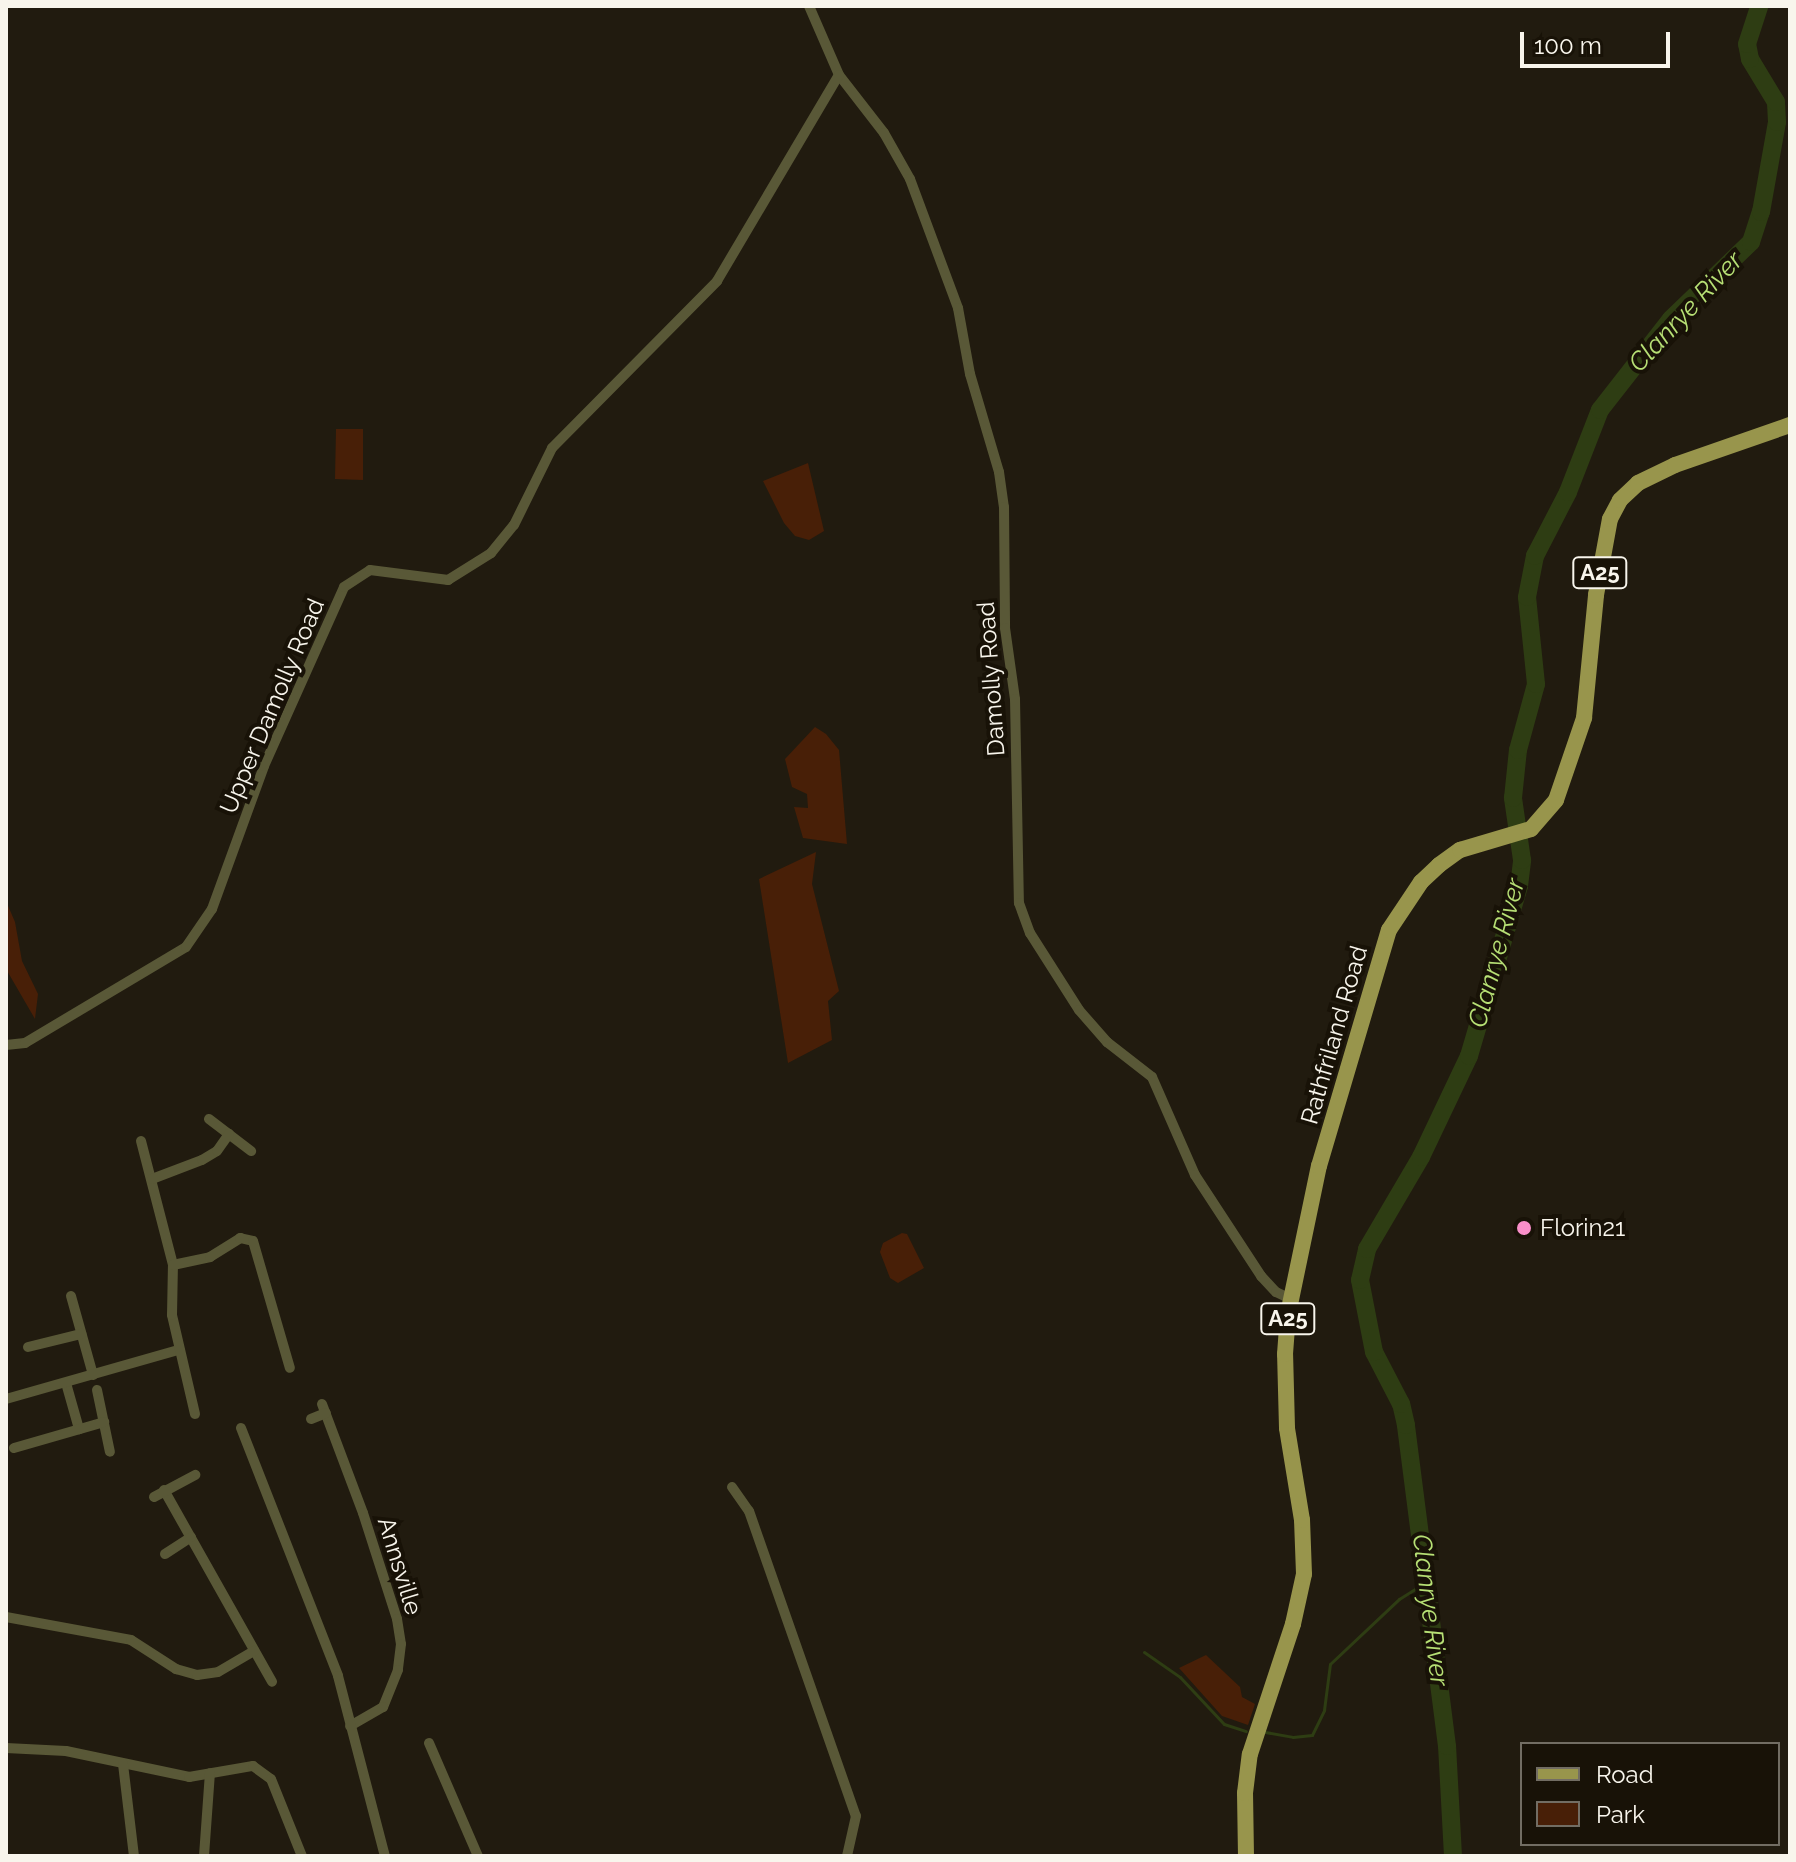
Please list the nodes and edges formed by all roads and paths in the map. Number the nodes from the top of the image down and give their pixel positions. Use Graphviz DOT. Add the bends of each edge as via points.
graph roads {
  1 [pos="809,6"];
  2 [pos="839,75"];
  3 [pos="1790,425"];
  4 [pos="6,1045"];
  5 [pos="209,1119"];
  6 [pos="229,1134"];
  7 [pos="141,1141"];
  8 [pos="251,1151"];
  9 [pos="152,1179"];
  10 [pos="173,1265"];
  11 [pos="71,1296"];
  12 [pos="1291,1299"];
  13 [pos="81,1334"];
  14 [pos="28,1347"];
  15 [pos="178,1350"];
  16 [pos="290,1368"];
  17 [pos="93,1375"];
  18 [pos="66,1383"];
  19 [pos="97,1390"];
  20 [pos="6,1399"];
  21 [pos="195,1414"];
  22 [pos="311,1419"];
  23 [pos="104,1422"];
  24 [pos="241,1428"];
  25 [pos="79,1429"];
  26 [pos="14,1448"];
  27 [pos="110,1452"];
  28 [pos="195,1475"];
  29 [pos="732,1487"];
  30 [pos="164,1490"];
  31 [pos="154,1497"];
  32 [pos="191,1537"];
  33 [pos="165,1554"];
  34 [pos="6,1617"];
  35 [pos="254,1651"];
  36 [pos="272,1682"];
  37 [pos="350,1726"];
  38 [pos="429,1743"];
  39 [pos="6,1748"];
  40 [pos="123,1764"];
  41 [pos="210,1773"];
  42 [pos="134,1856"];
  43 [pos="204,1856"];
  44 [pos="302,1856"];
  45 [pos="385,1856"];
  46 [pos="478,1856"];
  47 [pos="847,1856"];
  48 [pos="1246,1856"];
  1 -- 2 [label="street, Damolly Road"];
  2 -- 4 [label="street, Upper Damolly Road" via="717,281 552,448 514,525 491,553 448,580 370,570 344,587 280,728 212,909 186,947 25,1043"];
  2 -- 12 [label="street, Damolly Road" via="884,133 910,179 958,308 970,374 999,472 1005,628 1016,710 1019,903 1030,933 1079,1010 1107,1042 1152,1077 1195,1175 1261,1276"];
  3 -- 12 [label="main road, Rathfriland Road / A25" via="1675,465 1638,483 1620,500 1610,519 1596,595 1584,718 1564,783 1537,825 1460,850 1439,865 1389,930 1319,1166"];
  5 -- 6 [label="street"];
  6 -- 8 [label="street"];
  6 -- 9 [label="street" via="202,1160"];
  7 -- 9 [label="street"];
  9 -- 10 [label="street"];
  10 -- 15 [label="street"];
  10 -- 16 [label="street" via="210,1257 240,1238 253,1241"];
  11 -- 13 [label="street"];
  12 -- 48 [label="main road, Rathfriland Road / A25" via="1287,1428 1306,1551 1293,1624 1250,1754"];
  13 -- 14 [label="street"];
  13 -- 17 [label="street"];
  15 -- 17 [label="street"];
  15 -- 21 [label="street"];
  17 -- 18 [label="street"];
  18 -- 20 [label="street"];
  18 -- 25 [label="street"];
  19 -- 23 [label="street"];
  22 -- 37 [label="street, Annsville" via="324,1409 363,1513 401,1644 398,1670 383,1707"];
  23 -- 25 [label="street"];
  23 -- 27 [label="street"];
  24 -- 37 [label="street" via="325,1637"];
  25 -- 26 [label="street"];
  28 -- 30 [label="street"];
  29 -- 47 [label="street" via="749,1511 856,1816"];
  30 -- 31 [label="street"];
  30 -- 32 [label="street"];
  32 -- 33 [label="street"];
  32 -- 35 [label="street"];
  34 -- 35 [label="street" via="131,1640 176,1669 197,1675 227,1668"];
  35 -- 36 [label="street"];
  37 -- 45 [label="street"];
  38 -- 46 [label="street"];
  39 -- 40 [label="street" via="66,1751"];
  40 -- 41 [label="street" via="170,1776"];
  40 -- 42 [label="street"];
  41 -- 43 [label="street"];
  41 -- 44 [label="street" via="253,1766 262,1770"];
}
